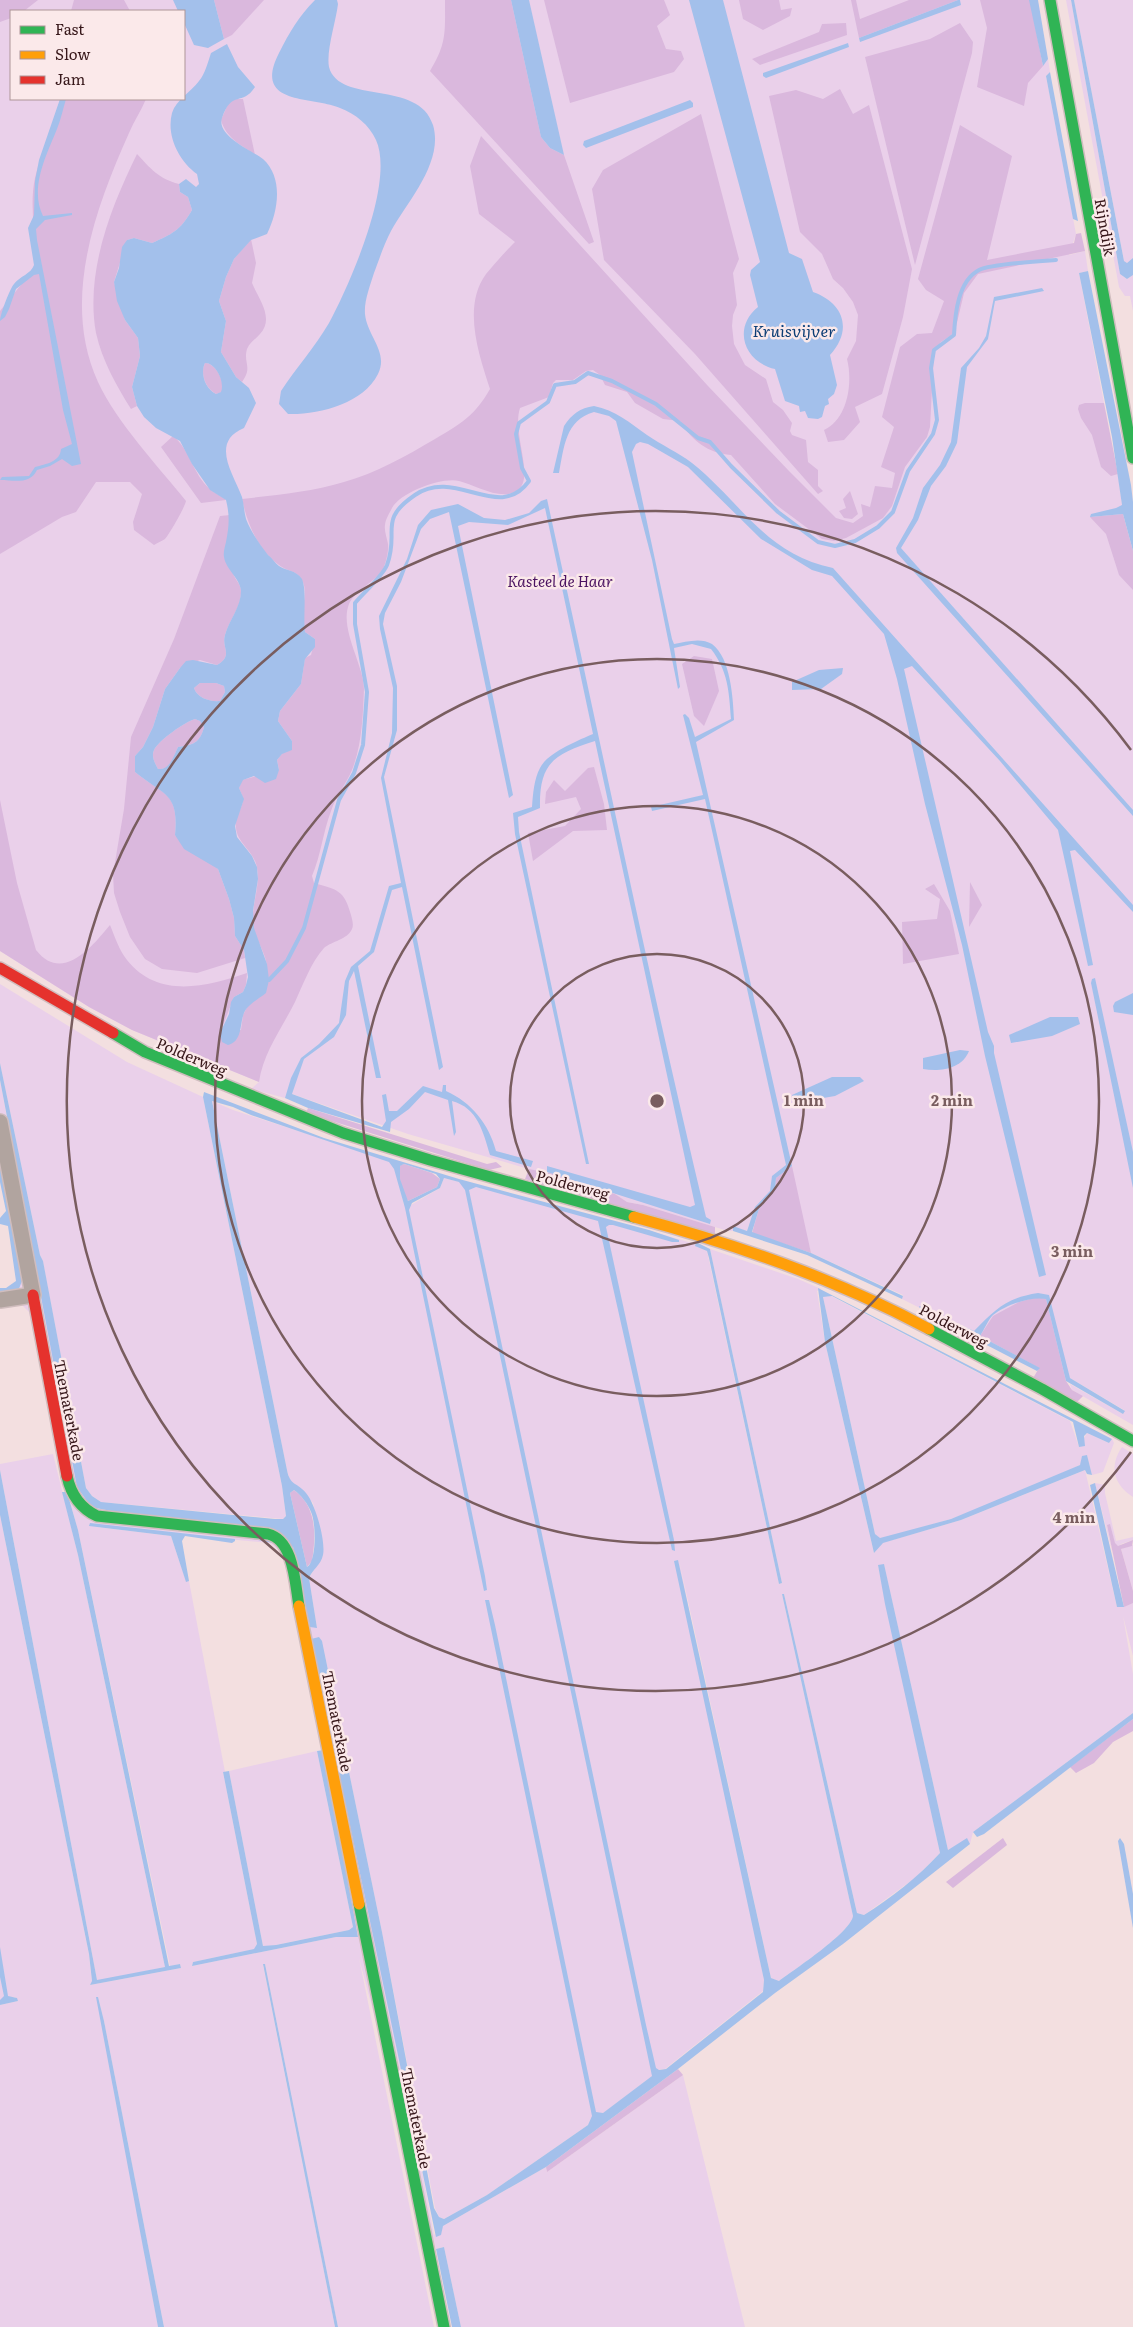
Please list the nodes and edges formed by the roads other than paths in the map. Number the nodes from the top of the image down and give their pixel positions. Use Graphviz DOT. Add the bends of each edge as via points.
graph roads {
  1 [pos="1050,0"];
  2 [pos="1133,458"];
  3 [pos="0,968"];
  4 [pos="0,1122"];
  5 [pos="33,1295"];
  6 [pos="0,1300"];
  7 [pos="1133,1441"];
  8 [pos="444,2327"];
  1 -- 2 [label="street, Rijndijk"];
  3 -- 7 [label="street, Polderweg" via="145,1052 343,1133 719,1240 775,1259 892,1309"];
  4 -- 5 [label="street"];
  5 -- 6 [label="street"];
  5 -- 8 [label="street, Thematerkade" via="68,1480 74,1500 80,1507 97,1516 278,1536 288,1550"];
}
